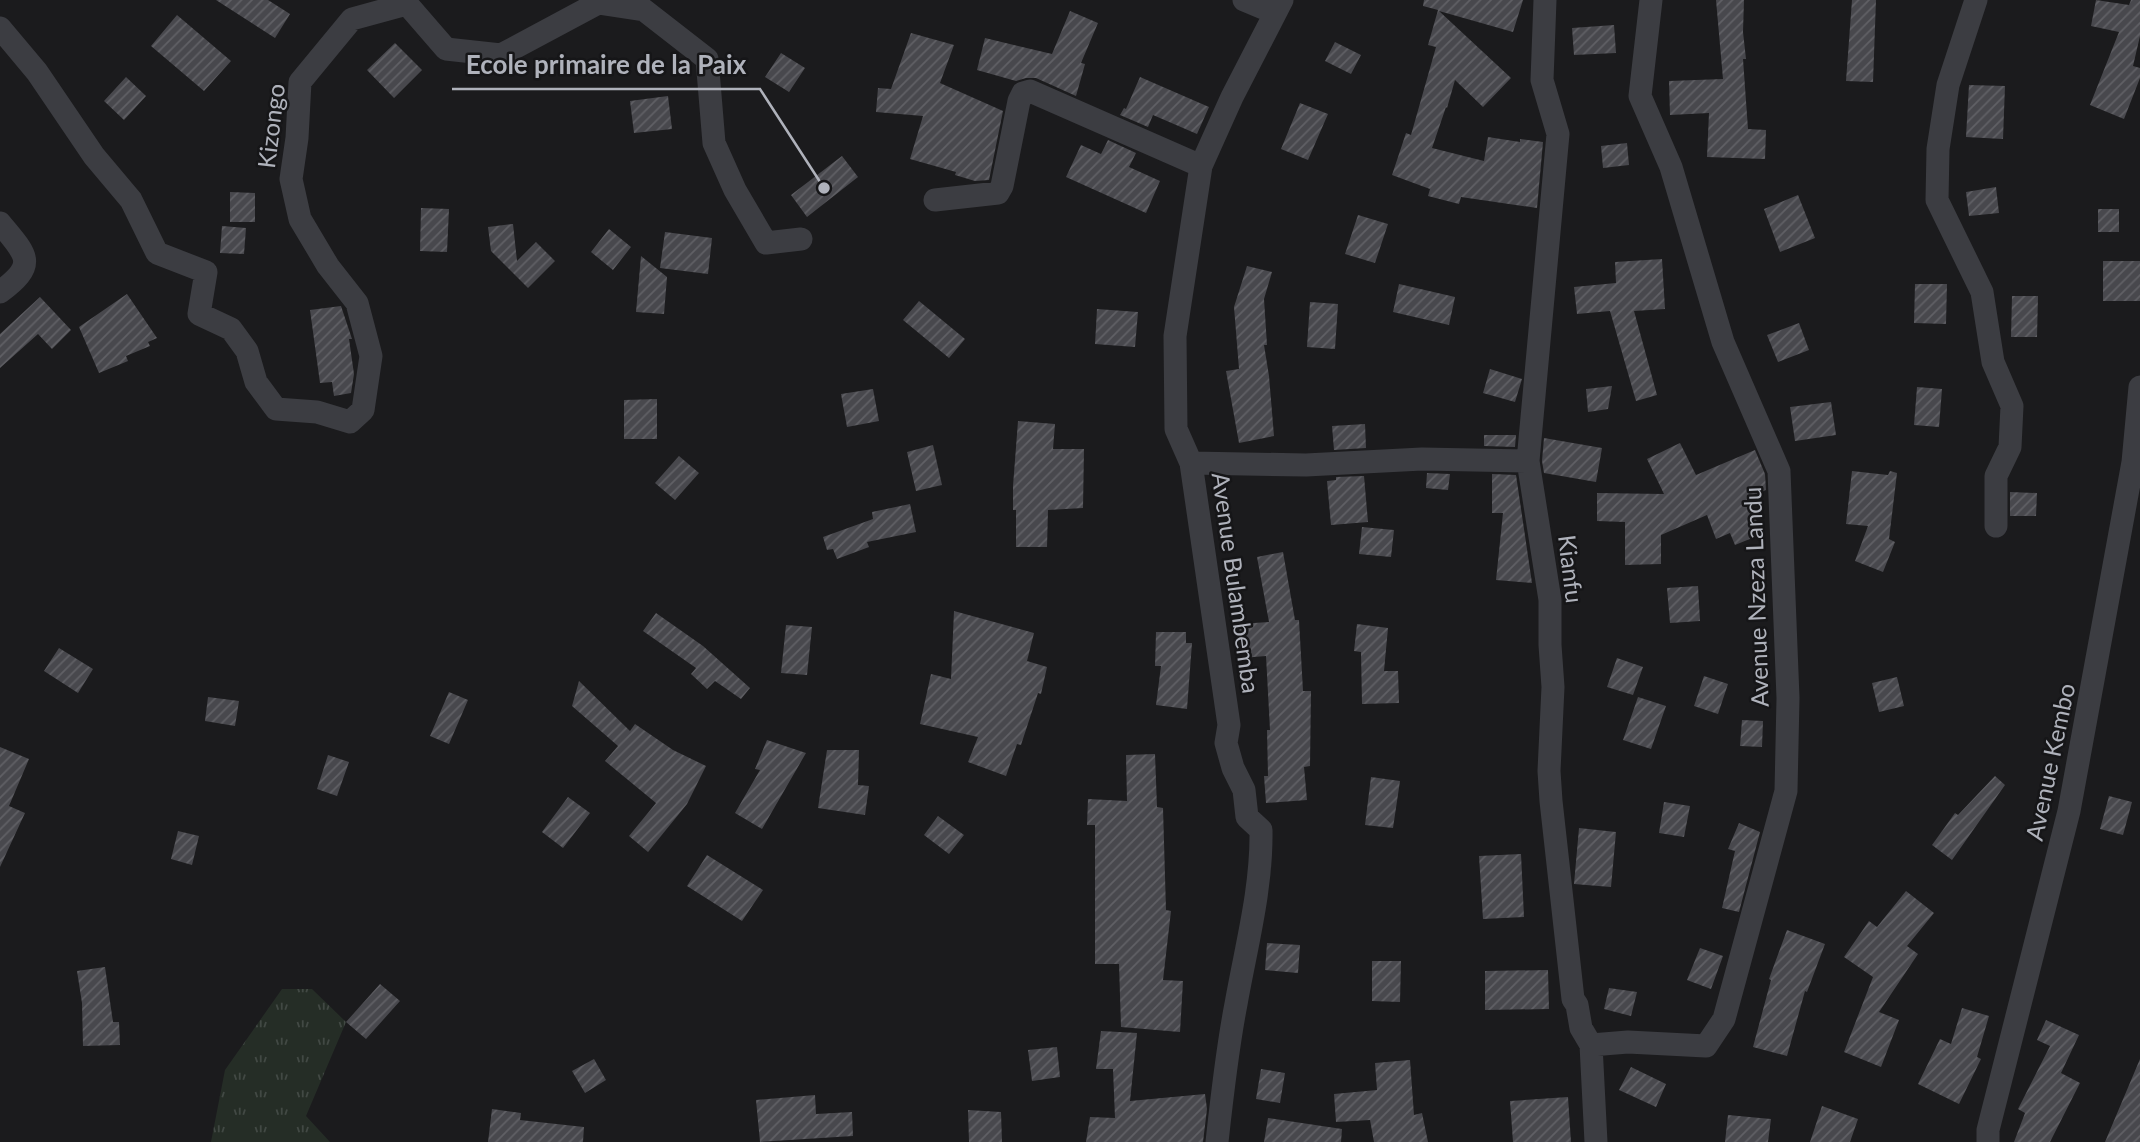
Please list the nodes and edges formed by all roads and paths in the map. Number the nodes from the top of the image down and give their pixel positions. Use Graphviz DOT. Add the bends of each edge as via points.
graph roads {
  1 [pos="1244,0"];
  2 [pos="1545,0"];
  3 [pos="1651,0"];
  4 [pos="1976,0"];
  5 [pos="1278,6"];
  6 [pos="0,28"];
  7 [pos="1201,166"];
  8 [pos="936,200"];
  9 [pos="0,223"];
  10 [pos="801,240"];
  11 [pos="0,292"];
  12 [pos="2140,387"];
  13 [pos="1528,461"];
  14 [pos="1191,463"];
  15 [pos="1996,526"];
  16 [pos="1591,1045"];
  17 [pos="1217,1142"];
  18 [pos="1596,1142"];
  19 [pos="1988,1142"];
  1 -- 5 [label="street"];
  2 -- 13 [label="street, Kianfu" via="1542,80 1558,134"];
  3 -- 16 [label="street, Avenue Nzeza Landu" via="1640,96 1671,167 1723,342 1779,471 1788,698 1786,791 1724,1019 1706,1046"];
  4 -- 15 [label="street" via="1948,85 1938,149 1937,200 1982,292 1993,362 2012,406 2010,447 1996,476"];
  5 -- 7 [label="street, Avenue Bulambemba"];
  6 -- 10 [label="street, Kizongo" via="131,200 158,253 206,272 199,314 231,329 247,351 256,382 276,409 317,412 350,422 363,410 371,356 357,303 300,219 291,179 300,82 352,19 407,4 446,49 501,55 598,3 645,10 707,59 714,143 766,243"];
  7 -- 8 [label="street" via="1030,91 1019,100 998,193"];
  7 -- 14 [label="street, Avenue Bulambemba" via="1175,335 1176,429"];
  9 -- 11 [label="street" via="25,259 18,278"];
  12 -- 19 [label="street, Avenue Kembo" via="2133,463 2070,811"];
  13 -- 14 [label="street"];
  13 -- 16 [label="street, Kianfu" via="1550,600 1550,801 1573,999"];
  14 -- 17 [label="street, Avenue Bulambemba" via="1229,725 1226,743 1244,790 1247,817 1261,830 1250,939 1226,1062"];
  16 -- 18 [label="street, Kianfu"];
}
